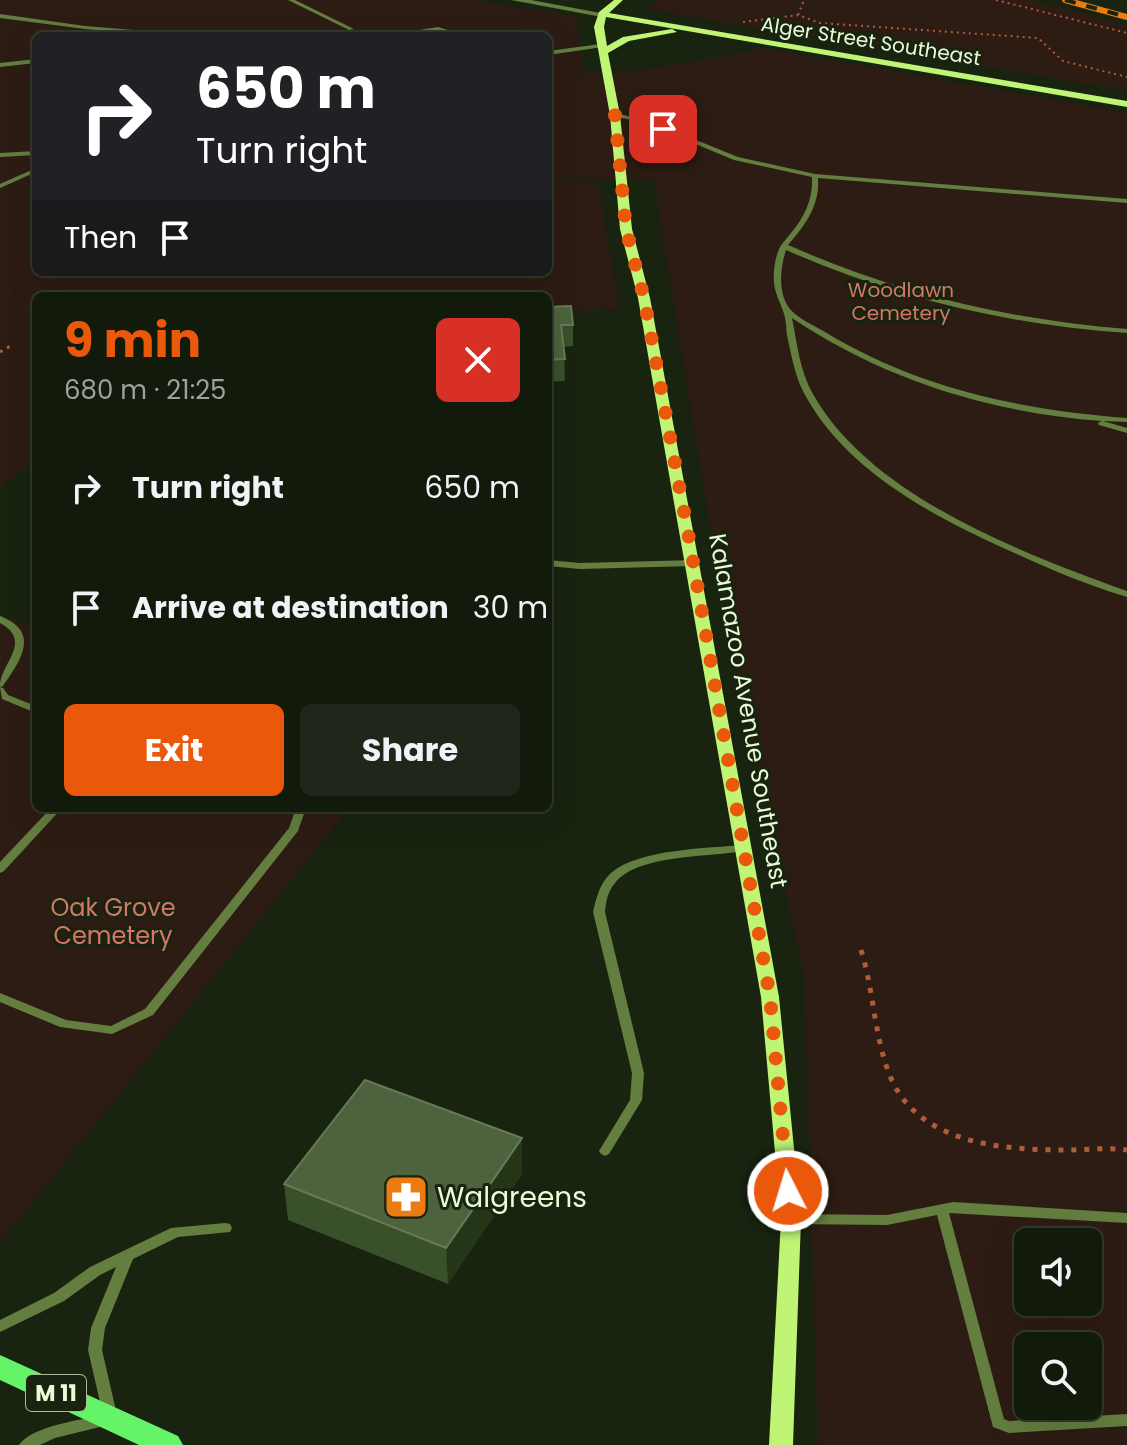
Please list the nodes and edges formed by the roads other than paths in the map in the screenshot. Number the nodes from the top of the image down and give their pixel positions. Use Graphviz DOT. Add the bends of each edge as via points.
graph roads {
  1 [pos="291,0"];
  2 [pos="515,0"];
  3 [pos="619,0"];
  4 [pos="576,5"];
  5 [pos="602,14"];
  6 [pos="0,16"];
  7 [pos="356,31"];
  8 [pos="176,32"];
  9 [pos="324,32"];
  10 [pos="362,32"];
  11 [pos="417,32"];
  12 [pos="450,32"];
  13 [pos="716,33"];
  14 [pos="602,49"];
  15 [pos="552,53"];
  16 [pos="32,61"];
  17 [pos="0,65"];
  18 [pos="1127,104"];
  19 [pos="615,115"];
  20 [pos="32,153"];
  21 [pos="0,155"];
  22 [pos="32,172"];
  23 [pos="815,176"];
  24 [pos="0,186"];
  25 [pos="1127,201"];
  26 [pos="784,246"];
  27 [pos="787,311"];
  28 [pos="1127,331"];
  29 [pos="1092,419"];
  30 [pos="1127,420"];
  31 [pos="1127,431"];
  32 [pos="552,563"];
  33 [pos="694,563"];
  34 [pos="1127,594"];
  35 [pos="0,619"];
  36 [pos="0,687"];
  37 [pos="32,708"];
  38 [pos="53,812"];
  39 [pos="300,812"];
  40 [pos="744,848"];
  41 [pos="0,869"];
  42 [pos="0,997"];
  43 [pos="605,1151"];
  44 [pos="942,1210"];
  45 [pos="1127,1218"];
  46 [pos="791,1219"];
  47 [pos="225,1228"];
  48 [pos="127,1257"];
  49 [pos="0,1326"];
  50 [pos="0,1367"];
  51 [pos="111,1419"];
  52 [pos="1127,1420"];
  53 [pos="26,1445"];
  54 [pos="168,1445"];
  55 [pos="781,1445"];
  1 -- 7 [label="lane"];
  2 -- 4 [label="street, Alger Street Southeast"];
  3 -- 5 [label="main road"];
  4 -- 5 [label="street, Alger Street Southeast"];
  5 -- 13 [label="main road, Alger Street Southeast"];
  5 -- 14 [label="main road, Kalamazoo Avenue Southeast"];
  6 -- 8 [label="lane"];
  7 -- 9 [label="lane"];
  7 -- 10 [label="lane"];
  11 -- 12 [label="lane"];
  13 -- 14 [label="main road" via="646,34"];
  13 -- 18 [label="main road, Alger Street Southeast"];
  14 -- 15 [label="lane"];
  14 -- 19 [label="main road, Kalamazoo Avenue Southeast"];
  16 -- 17 [label="lane"];
  19 -- 23 [label="lane" via="647,122 736,159"];
  19 -- 33 [label="main road, Kalamazoo Avenue Southeast" via="626,229"];
  20 -- 21 [label="lane"];
  22 -- 24 [label="lane"];
  23 -- 25 [label="lane"];
  23 -- 26 [label="lane" via="814,203"];
  26 -- 27 [label="lane" via="776,264"];
  26 -- 28 [label="lane" via="847,274 959,305"];
  27 -- 29 [label="lane" via="840,346 907,375 975,396"];
  27 -- 34 [label="lane" via="794,354 809,395 839,438 880,474 1010,549"];
  29 -- 30 [label="lane"];
  29 -- 31 [label="lane"];
  32 -- 33 [label="lane"];
  33 -- 40 [label="main road, Kalamazoo Avenue Southeast"];
  35 -- 36 [label="lane" via="10,623 20,646"];
  36 -- 37 [label="lane" via="5,697"];
  38 -- 41 [label="lane"];
  39 -- 42 [label="lane" via="294,829 149,1012 112,1030 64,1024"];
  40 -- 43 [label="lane" via="649,860 619,872 602,892 599,912 638,1073 636,1100"];
  40 -- 46 [label="main road, Kalamazoo Avenue Southeast" via="770,997"];
  44 -- 45 [label="lane" via="984,1207"];
  44 -- 46 [label="lane" via="887,1220"];
  44 -- 52 [label="lane" via="998,1423 1009,1427"];
  46 -- 55 [label="main road, Kalamazoo Avenue Southeast"];
  47 -- 48 [label="lane" via="176,1232"];
  48 -- 49 [label="lane"];
  48 -- 51 [label="lane" via="98,1328 95,1350"];
  50 -- 51 [label="main road, M 11"];
  51 -- 53 [label="lane" via="52,1432"];
  51 -- 54 [label="main road, M 11"];
}
